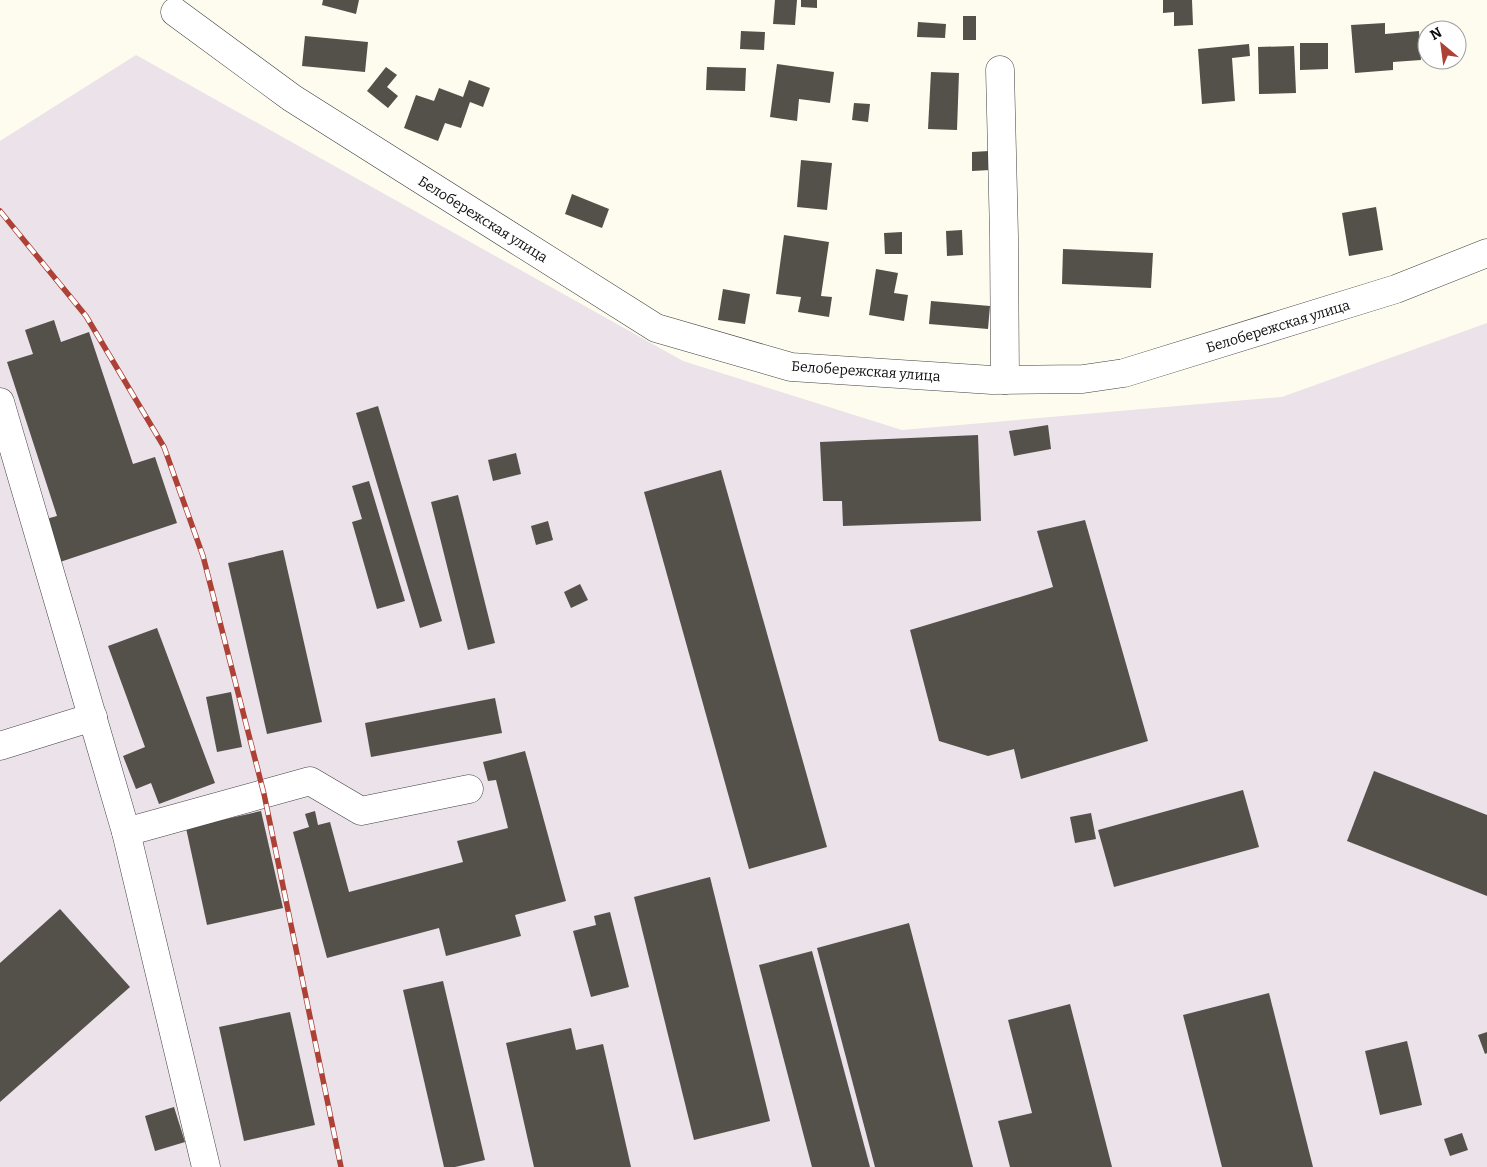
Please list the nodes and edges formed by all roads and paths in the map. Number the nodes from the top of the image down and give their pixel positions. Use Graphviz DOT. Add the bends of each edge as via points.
graph roads {
  1 [pos="175,12"];
  2 [pos="1000,70"];
  3 [pos="1487,253"];
  4 [pos="1005,380"];
  5 [pos="0,402"];
  6 [pos="93,717"];
  7 [pos="0,746"];
  8 [pos="469,789"];
  9 [pos="126,832"];
  10 [pos="206,1167"];
  1 -- 4 [label="street, Белобережская улица" via="292,98 656,328 791,367"];
  2 -- 4 [label="street"];
  3 -- 4 [label="street, Белобережская улица" via="1396,289 1124,373 1083,380"];
  5 -- 6 [label="street"];
  6 -- 7 [label="street"];
  6 -- 9 [label="street"];
  8 -- 9 [label="street" via="360,811 310,781"];
  9 -- 10 [label="street"];
}
